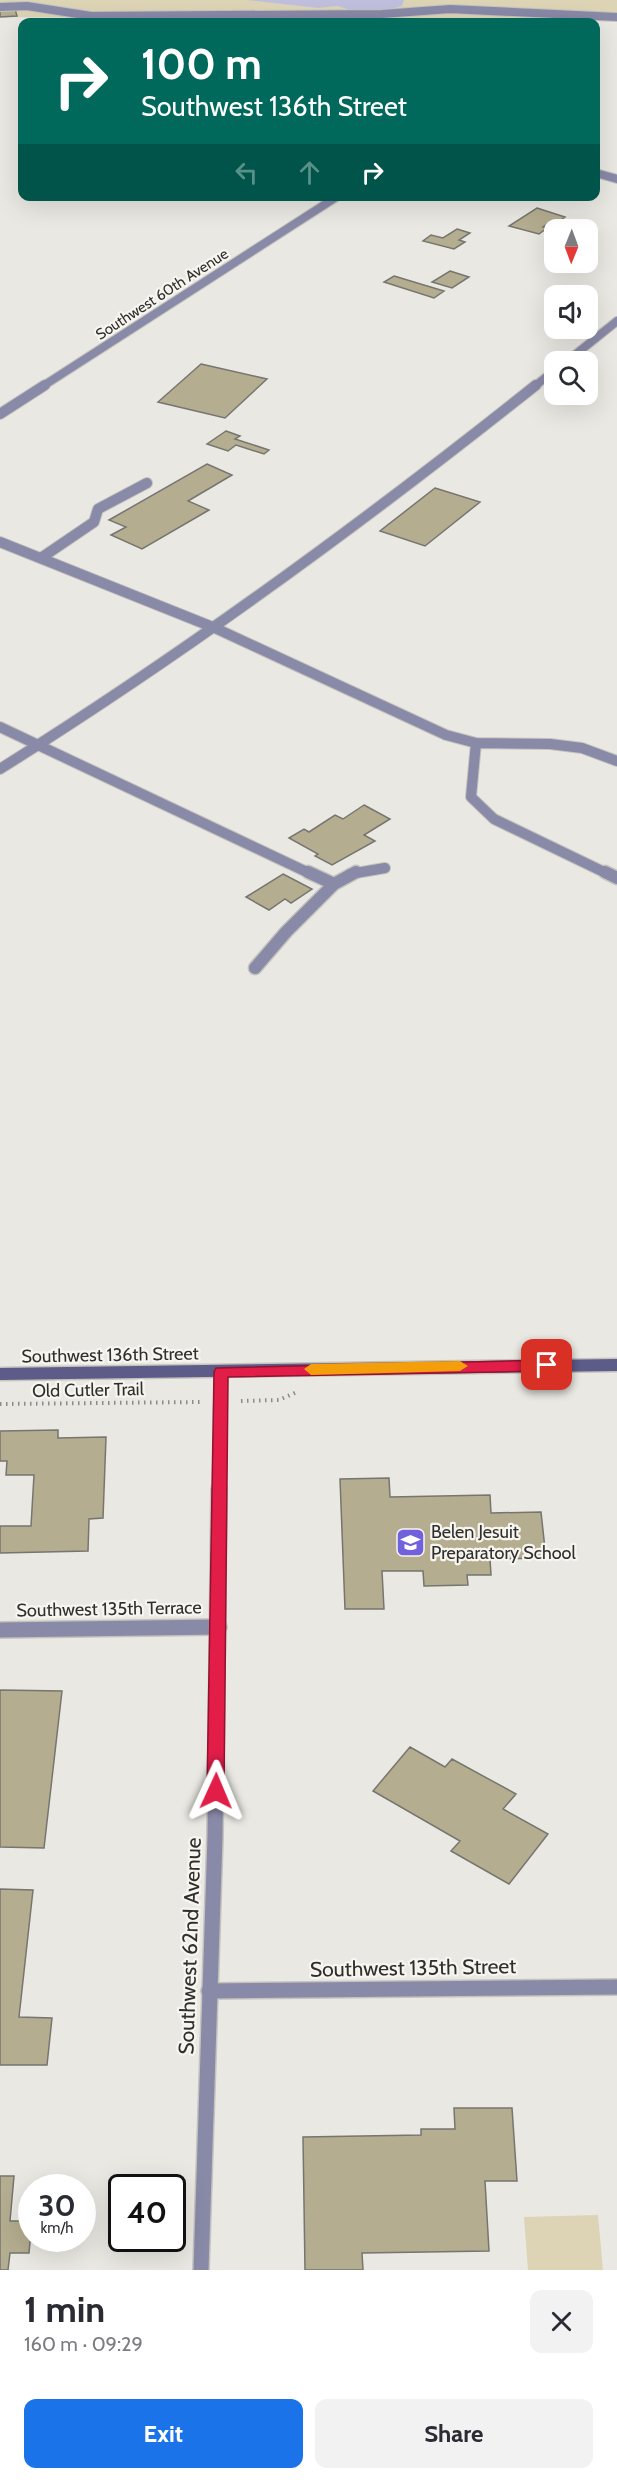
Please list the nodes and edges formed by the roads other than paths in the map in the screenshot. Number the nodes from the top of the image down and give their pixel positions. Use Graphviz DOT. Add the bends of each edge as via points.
graph roads {
  1 [pos="0,7"];
  2 [pos="617,16"];
  3 [pos="600,174"];
  4 [pos="617,179"];
  5 [pos="330,201"];
  6 [pos="617,321"];
  7 [pos="580,351"];
  8 [pos="544,379"];
  9 [pos="0,414"];
  10 [pos="147,483"];
  11 [pos="0,542"];
  12 [pos="41,558"];
  13 [pos="215,628"];
  14 [pos="0,727"];
  15 [pos="477,743"];
  16 [pos="39,746"];
  17 [pos="617,761"];
  18 [pos="0,769"];
  19 [pos="385,867"];
  20 [pos="617,878"];
  21 [pos="334,884"];
  22 [pos="255,968"];
  23 [pos="617,1365"];
  24 [pos="221,1372"];
  25 [pos="0,1374"];
  26 [pos="219,1628"];
  27 [pos="0,1630"];
  28 [pos="617,1987"];
  29 [pos="209,1991"];
  30 [pos="201,2270"];
  1 -- 2 [label="street" via="27,6 91,16 382,14 450,9"];
  3 -- 4 [label="street"];
  5 -- 9 [label="street, Southwest 60th Avenue"];
  6 -- 7 [label="street"];
  8 -- 13 [label="street"];
  10 -- 12 [label="street" via="98,508 94,522"];
  11 -- 12 [label="street"];
  12 -- 13 [label="street"];
  13 -- 15 [label="street" via="446,735"];
  13 -- 16 [label="street"];
  14 -- 16 [label="street"];
  15 -- 17 [label="street" via="582,748"];
  15 -- 20 [label="street" via="471,797 494,819"];
  16 -- 18 [label="street"];
  16 -- 21 [label="street"];
  19 -- 21 [label="street" via="351,873"];
  21 -- 22 [label="street"];
  23 -- 24 [label="main road, Southwest 136th Street"];
  24 -- 25 [label="main road, Southwest 136th Street"];
  24 -- 26 [label="street, Southwest 62nd Avenue"];
  26 -- 27 [label="street, Southwest 135th Terrace"];
  26 -- 29 [label="street, Southwest 62nd Avenue"];
  28 -- 29 [label="street, Southwest 135th Street"];
  29 -- 30 [label="street, Southwest 62nd Avenue"];
}
